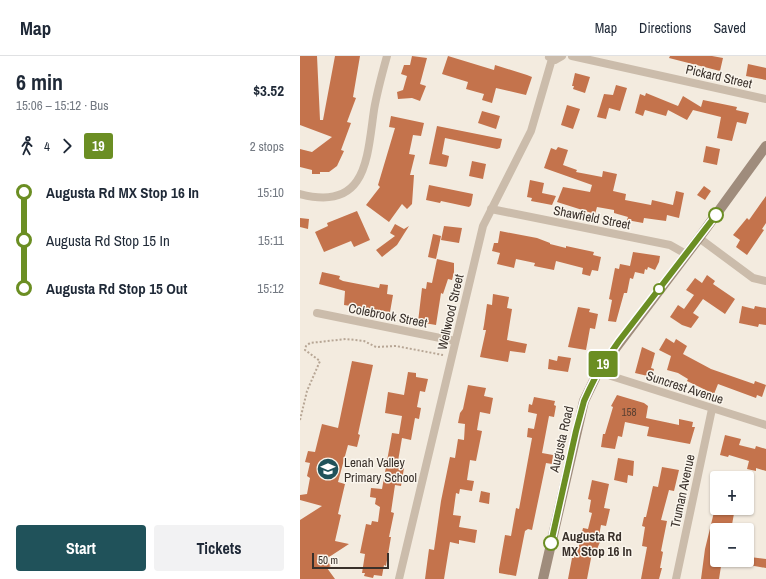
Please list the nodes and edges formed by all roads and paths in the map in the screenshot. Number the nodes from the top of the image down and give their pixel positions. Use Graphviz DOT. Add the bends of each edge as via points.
graph roads {
  1 [pos="386,56"];
  2 [pos="562,56"];
  3 [pos="572,56"];
  4 [pos="550,58"];
  5 [pos="766,99"];
  6 [pos="766,146"];
  7 [pos="300,194"];
  8 [pos="490,210"];
  9 [pos="699,238"];
  10 [pos="686,254"];
  11 [pos="766,281"];
  12 [pos="316,313"];
  13 [pos="456,341"];
  14 [pos="452,357"];
  15 [pos="599,370"];
  16 [pos="712,408"];
  17 [pos="300,420"];
  18 [pos="766,425"];
  19 [pos="399,579"];
  20 [pos="543,579"];
  21 [pos="676,579"];
  1 -- 7 [label="street" via="362,174 356,183 337,195 316,198"];
  2 -- 4 [label="street" via="558,60"];
  3 -- 5 [label="street, Pickard Street"];
  4 -- 8 [label="street, Wellwood Street" via="531,131"];
  6 -- 9 [label="main road, Augusta Road"];
  8 -- 10 [label="street, Shawfield Street" via="670,245"];
  8 -- 13 [label="street, Wellwood Street" via="482,231"];
  9 -- 10 [label="main road, Augusta Road"];
  9 -- 11 [label="street" via="753,278"];
  10 -- 15 [label="main road, Augusta Road"];
  12 -- 13 [label="street, Colebrook Street"];
  13 -- 14 [label="street, Wellwood Street"];
  14 -- 17 [label="path" via="396,346 376,347 364,341 346,338 310,343 305,350 320,361 307,391"];
  14 -- 19 [label="street, Wellwood Street"];
  15 -- 16 [label="street, Suncrest Avenue"];
  15 -- 20 [label="main road, Augusta Road" via="584,401"];
  16 -- 18 [label="street, Suncrest Avenue"];
  16 -- 21 [label="street, Truman Avenue"];
}
